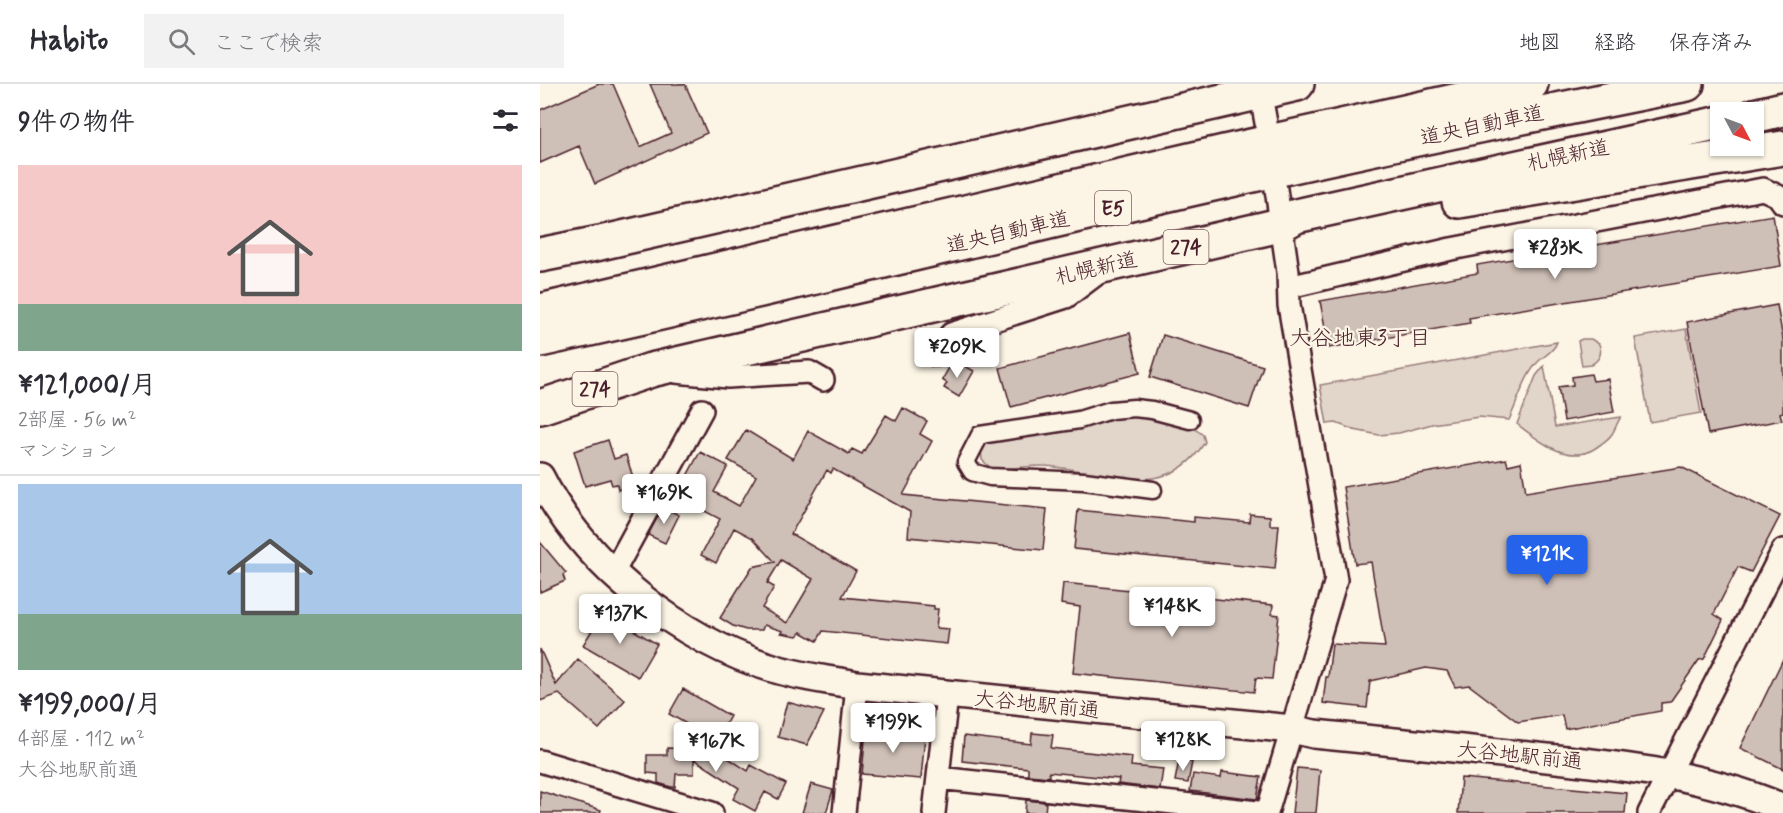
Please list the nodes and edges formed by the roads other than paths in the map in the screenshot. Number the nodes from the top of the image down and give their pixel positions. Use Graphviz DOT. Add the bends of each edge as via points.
graph roads {
  1 [pos="1297,84"];
  2 [pos="1531,84"];
  3 [pos="1687,84"];
  4 [pos="1268,96"];
  5 [pos="1783,109"];
  6 [pos="1764,114"];
  7 [pos="1710,125"];
  8 [pos="1783,148"];
  9 [pos="1276,189"];
  10 [pos="1783,203"];
  11 [pos="1281,225"];
  12 [pos="547,255"];
  13 [pos="1108,265"];
  14 [pos="1288,287"];
  15 [pos="540,310"];
  16 [pos="540,340"];
  17 [pos="934,355"];
  18 [pos="651,370"];
  19 [pos="823,380"];
  20 [pos="540,391"];
  21 [pos="540,407"];
  22 [pos="702,410"];
  23 [pos="1190,420"];
  24 [pos="540,477"];
  25 [pos="1153,490"];
  26 [pos="1783,550"];
  27 [pos="613,573"];
  28 [pos="856,685"];
  29 [pos="947,695"];
  30 [pos="1292,729"];
  31 [pos="540,761"];
  32 [pos="938,778"];
  33 [pos="1691,778"];
  34 [pos="1783,808"];
  35 [pos="712,813"];
  36 [pos="844,813"];
  37 [pos="934,813"];
  38 [pos="1649,813"];
  1 -- 4 [label="highway"];
  2 -- 15 [label="highway, 道央自動車道 / E5"];
  3 -- 16 [label="highway, 道央自動車道 / E5" via="1241,177"];
  4 -- 12 [label="highway"];
  5 -- 6 [label="highway"];
  7 -- 11 [label="highway, 札幌新道 / 274" via="1296,216"];
  8 -- 11 [label="highway" via="1295,227"];
  9 -- 11 [label="street"];
  10 -- 14 [label="street" via="1763,189 1451,249"];
  11 -- 13 [label="highway, 札幌新道 / 274"];
  11 -- 14 [label="street"];
  13 -- 17 [label="street" via="1066,297 951,334"];
  13 -- 18 [label="highway, 札幌新道 / 274"];
  14 -- 30 [label="street" via="1336,580"];
  18 -- 19 [label="street" via="728,377 809,372"];
  18 -- 20 [label="street, 札幌新道"];
  18 -- 21 [label="highway, 274"];
  22 -- 27 [label="street"];
  23 -- 25 [label="street" via="1152,410 1111,410 1079,420 980,435 966,462 972,472 990,477 1084,481"];
  24 -- 27 [label="street, 大谷地駅前通" via="579,536"];
  26 -- 33 [label="street"];
  27 -- 28 [label="street, 大谷地駅前通" via="667,616 747,659 803,676"];
  28 -- 29 [label="street, 大谷地駅前通"];
  28 -- 36 [label="street"];
  29 -- 30 [label="street, 大谷地駅前通"];
  29 -- 32 [label="street"];
  30 -- 32 [label="street" via="1267,813"];
  30 -- 33 [label="street, 大谷地駅前通"];
  31 -- 35 [label="street"];
  32 -- 37 [label="street"];
  33 -- 34 [label="street, 大谷地駅前通"];
  33 -- 38 [label="street"];
}
